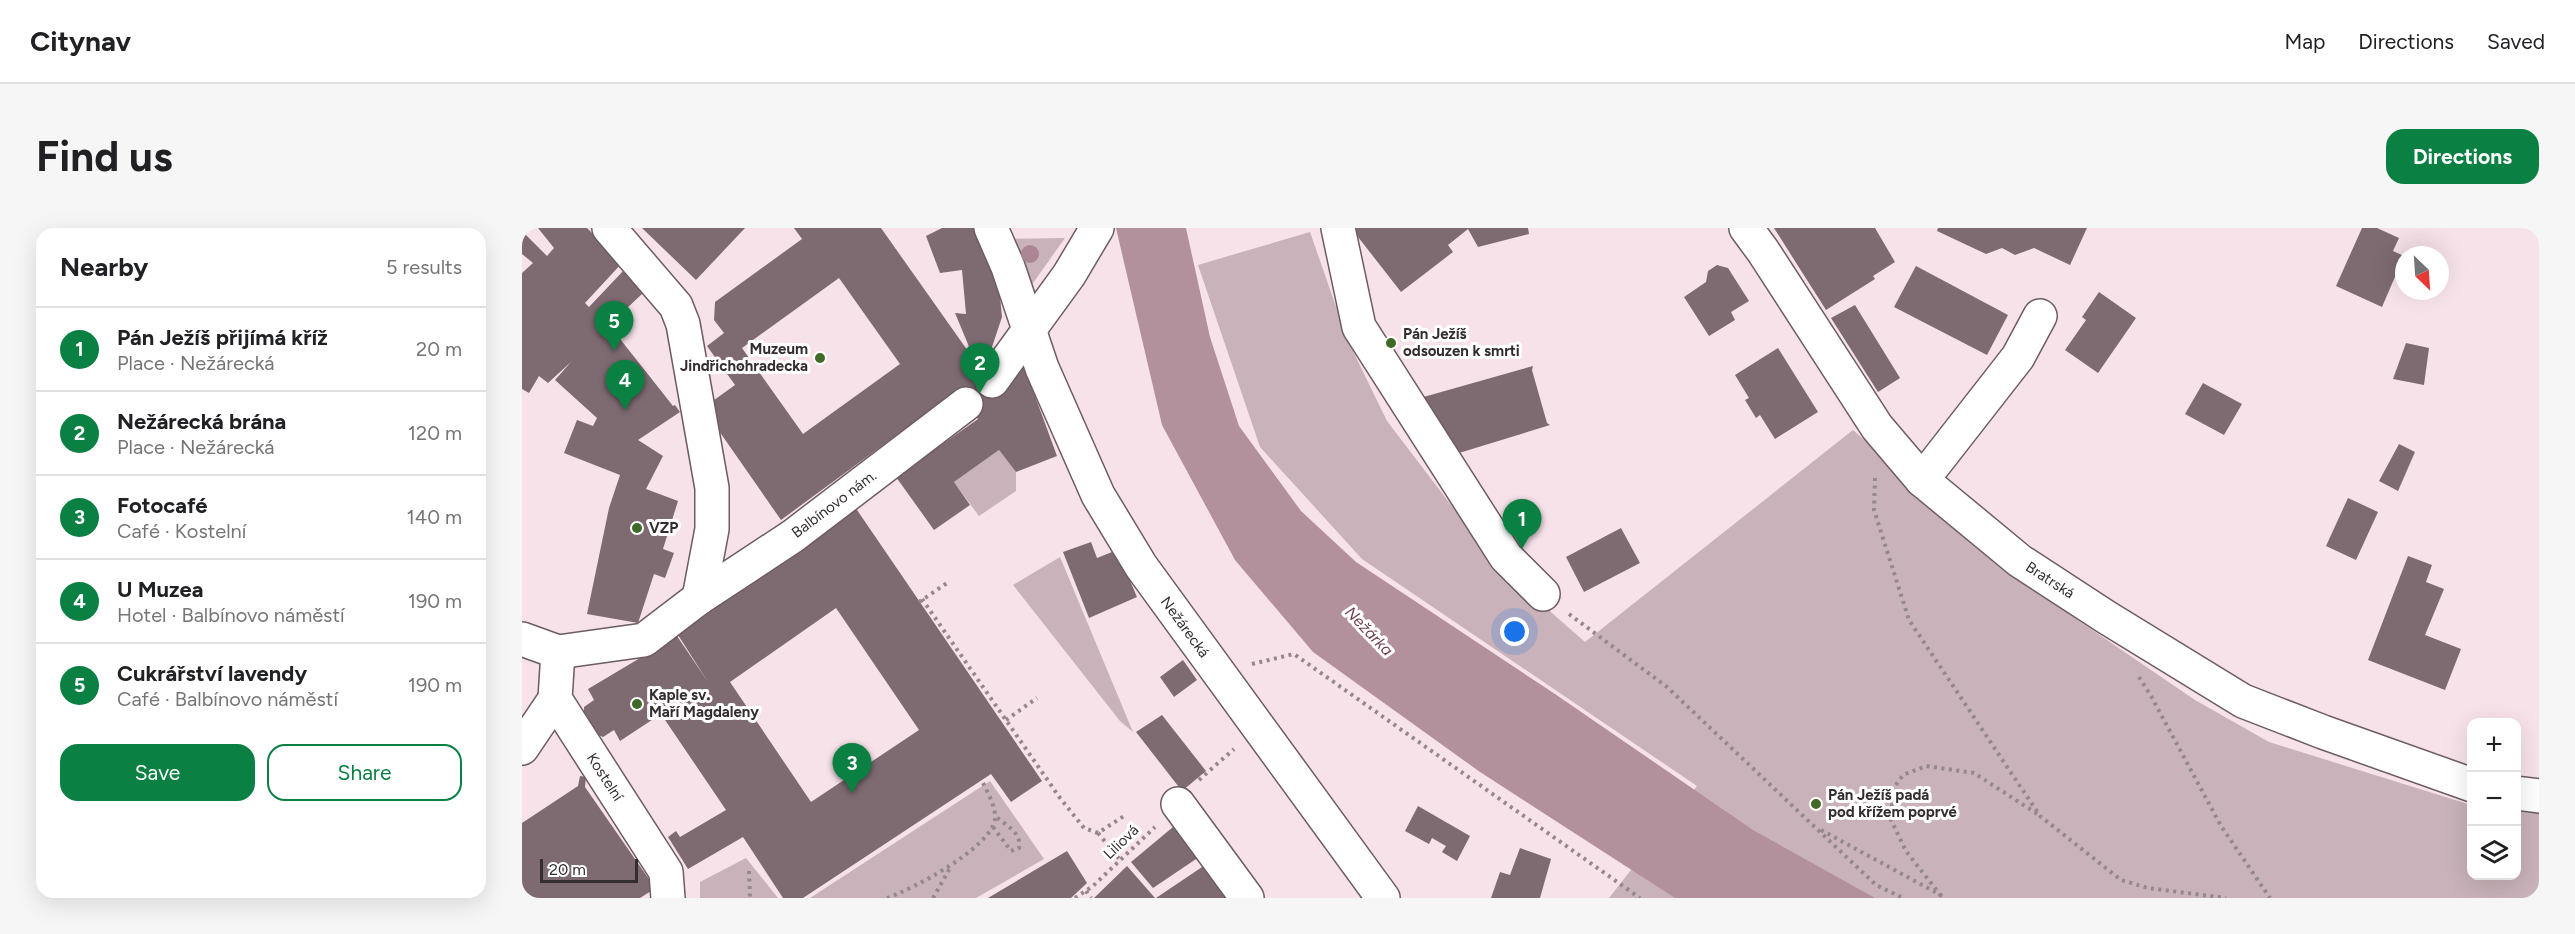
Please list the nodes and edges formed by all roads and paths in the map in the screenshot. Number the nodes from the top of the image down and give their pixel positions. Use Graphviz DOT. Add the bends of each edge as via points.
graph roads {
  1 [pos="609,228"];
  2 [pos="991,228"];
  3 [pos="1097,228"];
  4 [pos="1338,228"];
  5 [pos="1746,228"];
  6 [pos="2040,316"];
  7 [pos="1029,332"];
  8 [pos="992,381"];
  9 [pos="966,404"];
  10 [pos="1877,427"];
  11 [pos="1922,480"];
  12 [pos="950,581"];
  13 [pos="1543,594"];
  14 [pos="699,598"];
  15 [pos="522,639"];
  16 [pos="558,652"];
  17 [pos="2132,668"];
  18 [pos="1218,673"];
  19 [pos="1037,698"];
  20 [pos="555,699"];
  21 [pos="1006,720"];
  22 [pos="522,748"];
  23 [pos="983,783"];
  24 [pos="2467,783"];
  25 [pos="2521,793"];
  26 [pos="2539,796"];
  27 [pos="1178,804"];
  28 [pos="995,816"];
  29 [pos="1125,816"];
  30 [pos="2040,816"];
  31 [pos="1815,826"];
  32 [pos="993,827"];
  33 [pos="1098,833"];
  34 [pos="1120,860"];
  35 [pos="950,867"];
  36 [pos="749,871"];
  37 [pos="1086,891"];
  38 [pos="1944,897"];
  39 [pos="668,898"];
  40 [pos="750,898"];
  41 [pos="887,898"];
  42 [pos="933,898"];
  43 [pos="1075,898"];
  44 [pos="1091,898"];
  45 [pos="1247,898"];
  46 [pos="1383,898"];
  47 [pos="1640,898"];
  48 [pos="1903,898"];
  49 [pos="2226,898"];
  50 [pos="2270,898"];
  1 -- 14 [label="street" via="676,306 683,324 712,488 712,529"];
  2 -- 7 [label="street, Nežárecká"];
  3 -- 7 [label="street"];
  4 -- 13 [label="street" via="1359,327 1506,557"];
  5 -- 10 [label="street, Bratrská"];
  6 -- 11 [label="street" via="2018,357"];
  7 -- 8 [label="street"];
  7 -- 18 [label="street, Nežárecká" via="1098,495 1141,566"];
  9 -- 14 [label="street, Balbínovo nám." via="793,536"];
  10 -- 11 [label="street, Bratrská"];
  10 -- 30 [label="path" via="1874,510 1909,620"];
  11 -- 24 [label="street, Bratrská" via="2020,561 2244,700"];
  12 -- 21 [label="path" via="921,600"];
  13 -- 31 [label="path" via="1667,687"];
  14 -- 16 [label="street, Balbínovo nám." via="644,640"];
  15 -- 16 [label="street"];
  16 -- 20 [label="street"];
  17 -- 50 [label="path" via="2221,826"];
  18 -- 46 [label="street, Nežárecká"];
  18 -- 47 [label="path" via="1294,654"];
  19 -- 21 [label="path"];
  20 -- 22 [label="street"];
  20 -- 39 [label="street, Kostelní" via="666,872"];
  21 -- 33 [label="path" via="1084,828"];
  23 -- 28 [label="path"];
  25 -- 26 [label="street"];
  27 -- 34 [label="path, Liliová"];
  27 -- 45 [label="street"];
  28 -- 32 [label="path"];
  28 -- 32 [label="path" via="1017,834 1019,849 1011,851"];
  29 -- 33 [label="path"];
  30 -- 38 [label="path" via="1974,773 1926,766 1903,775 1893,789 1891,820 1906,850"];
  30 -- 49 [label="path" via="2121,880 2148,888"];
  31 -- 38 [label="path"];
  31 -- 48 [label="path" via="1876,885"];
  32 -- 35 [label="path"];
  33 -- 34 [label="path"];
  34 -- 37 [label="path, Liliová"];
  35 -- 41 [label="path"];
  35 -- 42 [label="path"];
  36 -- 40 [label="path"];
  37 -- 43 [label="path, Liliová"];
  37 -- 44 [label="path"];
}
